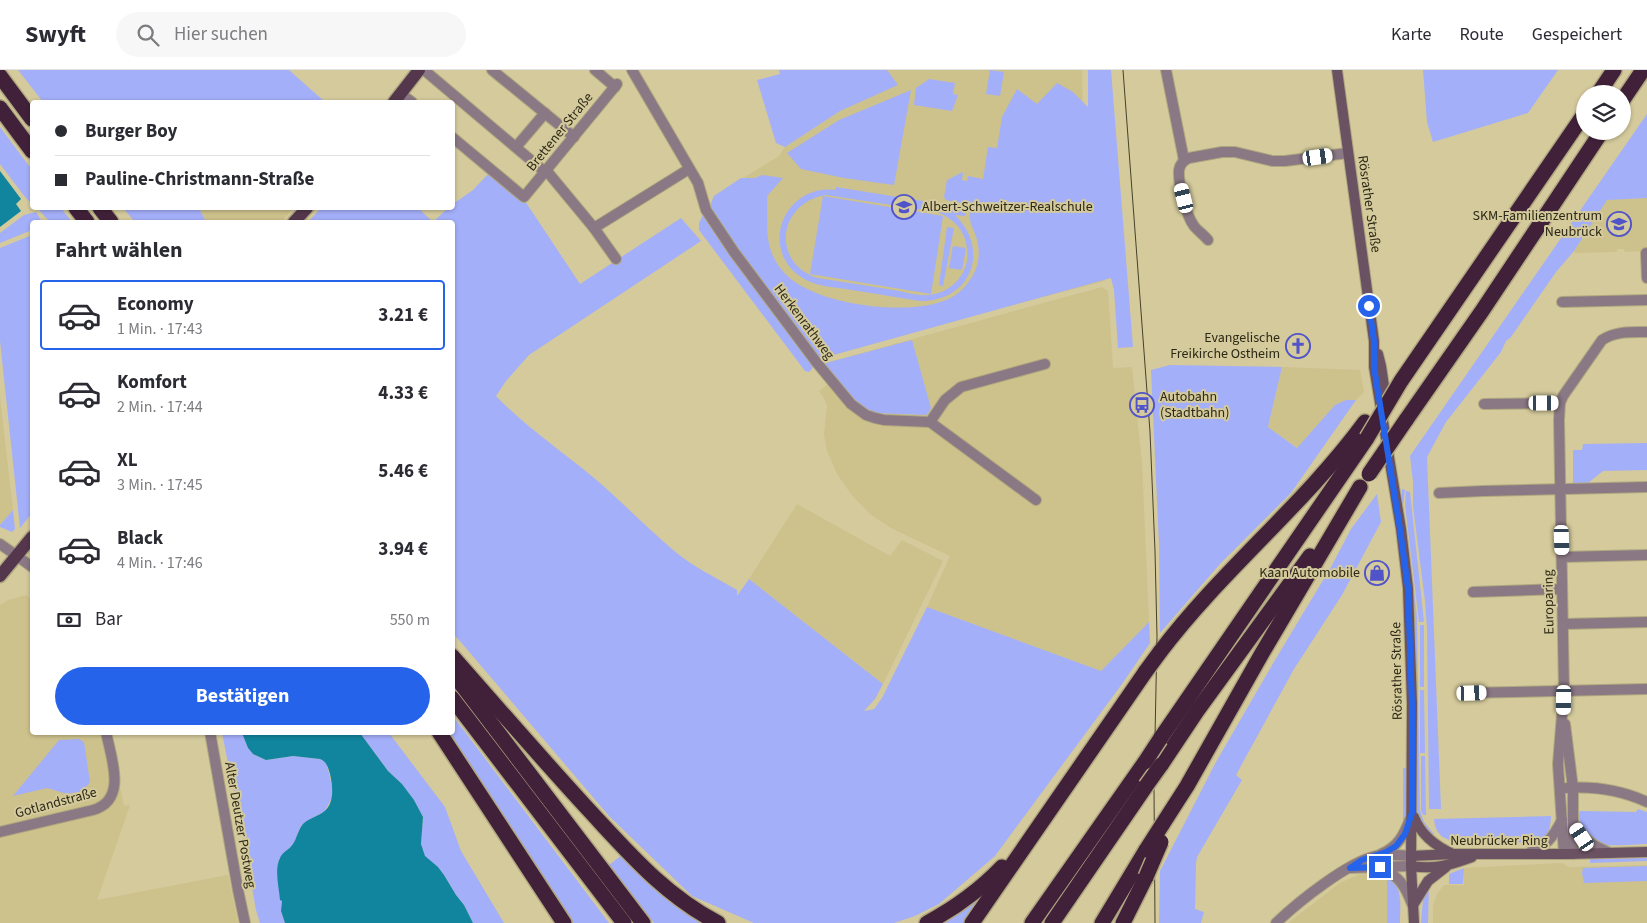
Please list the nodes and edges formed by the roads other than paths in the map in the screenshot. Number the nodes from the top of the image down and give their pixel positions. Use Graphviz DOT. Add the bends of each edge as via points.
graph roads {
  1 [pos="419,70"];
  2 [pos="424,70"];
  3 [pos="492,70"];
  4 [pos="595,70"];
  5 [pos="633,70"];
  6 [pos="1166,70"];
  7 [pos="1337,70"];
  8 [pos="1614,70"];
  9 [pos="1643,70"];
  10 [pos="0,76"];
  11 [pos="1604,85"];
  12 [pos="1631,88"];
  13 [pos="397,98"];
  14 [pos="0,108"];
  15 [pos="545,113"];
  16 [pos="30,116"];
  17 [pos="1576,125"];
  18 [pos="574,137"];
  19 [pos="455,140"];
  20 [pos="1596,140"];
  21 [pos="516,147"];
  22 [pos="30,148"];
  23 [pos="1348,153"];
  24 [pos="1184,160"];
  25 [pos="689,169"];
  26 [pos="546,171"];
  27 [pos="78,210"];
  28 [pos="102,210"];
  29 [pos="305,210"];
  30 [pos="85,220"];
  31 [pos="109,220"];
  32 [pos="296,220"];
  33 [pos="594,228"];
  34 [pos="1208,240"];
  35 [pos="1646,253"];
  36 [pos="616,259"];
  37 [pos="1647,278"];
  38 [pos="1647,300"];
  39 [pos="1562,302"];
  40 [pos="1647,332"];
  41 [pos="1045,364"];
  42 [pos="1401,381"];
  43 [pos="1484,404"];
  44 [pos="1560,404"];
  45 [pos="930,422"];
  46 [pos="1360,487"];
  47 [pos="1647,487"];
  48 [pos="1561,489"];
  49 [pos="1439,493"];
  50 [pos="1036,500"];
  51 [pos="30,540"];
  52 [pos="0,544"];
  53 [pos="1647,555"];
  54 [pos="17,556"];
  55 [pos="1562,557"];
  56 [pos="30,566"];
  57 [pos="0,576"];
  58 [pos="1562,589"];
  59 [pos="1473,592"];
  60 [pos="1647,622"];
  61 [pos="1564,624"];
  62 [pos="455,659"];
  63 [pos="455,676"];
  64 [pos="1647,688"];
  65 [pos="1564,690"];
  66 [pos="1463,693"];
  67 [pos="455,702"];
  68 [pos="1564,710"];
  69 [pos="106,735"];
  70 [pos="211,735"];
  71 [pos="441,735"];
  72 [pos="1187,786"];
  73 [pos="1573,788"];
  74 [pos="1560,789"];
  75 [pos="1647,802"];
  76 [pos="1412,813"];
  77 [pos="1562,819"];
  78 [pos="1573,823"];
  79 [pos="0,832"];
  80 [pos="1030,839"];
  81 [pos="1647,852"];
  82 [pos="1454,854"];
  83 [pos="1526,854"];
  84 [pos="1569,854"];
  85 [pos="1611,854"];
  86 [pos="1478,855"];
  87 [pos="1378,856"];
  88 [pos="1411,861"];
  89 [pos="1449,865"];
  90 [pos="1380,867"];
  91 [pos="1350,868"];
  92 [pos="1412,906"];
  93 [pos="246,923"];
  94 [pos="564,923"];
  95 [pos="624,923"];
  96 [pos="643,923"];
  97 [pos="718,923"];
  98 [pos="927,923"];
  99 [pos="972,923"];
  100 [pos="1032,923"];
  101 [pos="1052,923"];
  102 [pos="1102,923"];
  103 [pos="1124,923"];
  104 [pos="1276,923"];
  105 [pos="1414,923"];
  1 -- 13 [label="main road"];
  2 -- 21 [label="street"];
  3 -- 15 [label="street"];
  4 -- 18 [label="street, Brettener Straße" via="616,85"];
  5 -- 25 [label="street, Herkenrathweg"];
  6 -- 24 [label="street"];
  7 -- 23 [label="main road, Rösrather Straße"];
  8 -- 11 [label="highway"];
  9 -- 12 [label="highway"];
  10 -- 16 [label="highway"];
  14 -- 22 [label="highway"];
  15 -- 18 [label="street"];
  15 -- 21 [label="street"];
  17 -- 42 [label="highway"];
  18 -- 26 [label="street, Brettener Straße"];
  19 -- 26 [label="street, Brettener Straße" via="524,197"];
  20 -- 46 [label="highway, bridge"];
  21 -- 26 [label="street"];
  23 -- 24 [label="street" via="1272,161 1222,152"];
  23 -- 76 [label="main road, Rösrather Straße" via="1374,341 1374,367 1408,588"];
  24 -- 34 [label="street" via="1179,169 1187,211 1194,227"];
  25 -- 33 [label="street"];
  25 -- 45 [label="street, Herkenrathweg" via="698,183 706,210 734,252 851,404 875,418"];
  26 -- 33 [label="street"];
  27 -- 30 [label="highway"];
  28 -- 31 [label="highway"];
  29 -- 32 [label="main road"];
  33 -- 36 [label="street"];
  35 -- 37 [label="street"];
  38 -- 39 [label="street"];
  40 -- 44 [label="street, Europaring" via="1622,333 1602,340"];
  41 -- 45 [label="street" via="961,387 945,400"];
  42 -- 80 [label="highway, bridge" via="1316,483 1205,596 1146,671"];
  42 -- 100 [label="highway, bridge" via="1367,438"];
  43 -- 44 [label="street"];
  44 -- 48 [label="street, Europaring"];
  45 -- 50 [label="street"];
  46 -- 72 [label="highway"];
  46 -- 101 [label="highway, bridge" via="1203,703"];
  47 -- 48 [label="street"];
  48 -- 49 [label="street"];
  48 -- 55 [label="street, Europaring"];
  51 -- 54 [label="main road"];
  52 -- 54 [label="street"];
  53 -- 55 [label="street"];
  54 -- 56 [label="street"];
  54 -- 57 [label="main road"];
  55 -- 58 [label="street, Europaring"];
  58 -- 59 [label="street"];
  58 -- 61 [label="street, Europaring"];
  60 -- 61 [label="street"];
  61 -- 65 [label="street, Europaring"];
  62 -- 97 [label="highway" via="644,869 680,901"];
  63 -- 96 [label="highway"];
  64 -- 65 [label="street"];
  65 -- 66 [label="street"];
  65 -- 68 [label="street, Europaring"];
  67 -- 95 [label="highway"];
  68 -- 73 [label="street, Europaring"];
  68 -- 74 [label="street, Europaring" via="1559,755"];
  69 -- 79 [label="street, Gotlandstraße" via="115,786 105,805"];
  70 -- 93 [label="street, Alter Deutzer Postweg"];
  71 -- 94 [label="highway"];
  72 -- 102 [label="highway, bridge"];
  72 -- 103 [label="highway, bridge"];
  73 -- 74 [label="street"];
  73 -- 75 [label="street" via="1614,790"];
  73 -- 78 [label="street, Europaring"];
  74 -- 77 [label="street, Europaring"];
  76 -- 82 [label="main road" via="1422,833 1431,842"];
  76 -- 87 [label="street, Rösrather Straße" via="1399,843"];
  76 -- 88 [label="main road, Rösrather Straße"];
  77 -- 83 [label="street" via="1552,839"];
  77 -- 84 [label="street, Europaring"];
  78 -- 84 [label="street, Europaring"];
  78 -- 85 [label="street" via="1588,842"];
  80 -- 98 [label="highway" via="972,895"];
  80 -- 99 [label="highway"];
  81 -- 85 [label="main road, Neubrücker Ring"];
  82 -- 86 [label="main road, Neubrücker Ring"];
  82 -- 88 [label="main road, Neubrücker Ring"];
  83 -- 84 [label="main road, Neubrücker Ring"];
  83 -- 86 [label="main road, Neubrücker Ring"];
  84 -- 85 [label="main road, Neubrücker Ring"];
  86 -- 89 [label="main road"];
  87 -- 88 [label="street"];
  87 -- 91 [label="street" via="1362,860"];
  88 -- 89 [label="main road" via="1427,868"];
  88 -- 90 [label="street"];
  88 -- 92 [label="main road, Rösrather Straße"];
  89 -- 92 [label="main road" via="1428,882"];
  90 -- 91 [label="street"];
  90 -- 92 [label="street" via="1394,875 1406,888"];
  91 -- 104 [label="street" via="1336,875"];
  92 -- 105 [label="main road, Rösrather Straße"];
}
